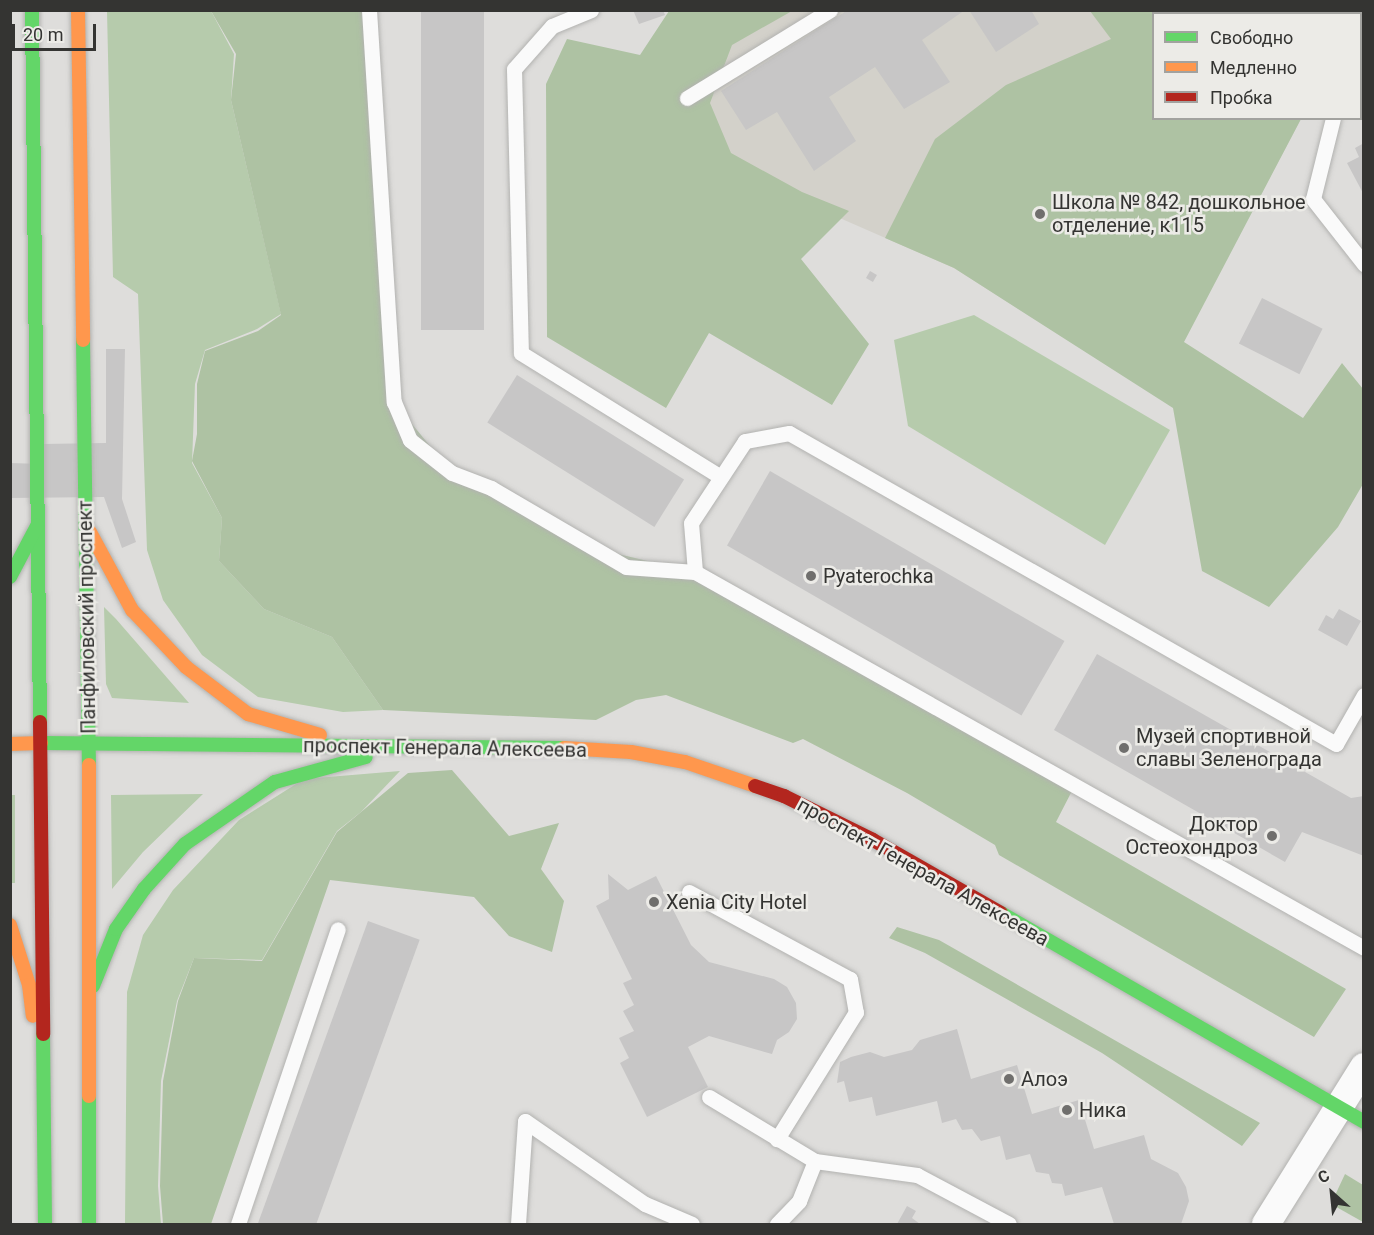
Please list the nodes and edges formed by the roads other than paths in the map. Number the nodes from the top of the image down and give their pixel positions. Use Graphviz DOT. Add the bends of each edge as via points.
graph roads {
  1 [pos="32,10"];
  2 [pos="78,10"];
  3 [pos="369,10"];
  4 [pos="591,10"];
  5 [pos="830,10"];
  6 [pos="687,98"];
  7 [pos="1333,120"];
  8 [pos="1364,264"];
  9 [pos="721,477"];
  10 [pos="86,522"];
  11 [pos="37,526"];
  12 [pos="695,572"];
  13 [pos="10,577"];
  14 [pos="1364,695"];
  15 [pos="40,743"];
  16 [pos="10,744"];
  17 [pos="88,744"];
  18 [pos="402,747"];
  19 [pos="689,892"];
  20 [pos="10,925"];
  21 [pos="338,929"];
  22 [pos="1364,948"];
  23 [pos="86,1002"];
  24 [pos="1364,1067"];
  25 [pos="709,1097"];
  26 [pos="1337,1107"];
  27 [pos="1364,1122"];
  28 [pos="45,1136"];
  29 [pos="777,1139"];
  30 [pos="815,1161"];
  31 [pos="45,1224"];
  32 [pos="89,1224"];
  33 [pos="238,1224"];
  34 [pos="518,1224"];
  35 [pos="692,1224"];
  36 [pos="777,1224"];
  37 [pos="1009,1224"];
  38 [pos="1266,1224"];
  1 -- 11 [label="main road" via="26,50"];
  2 -- 10 [label="main road, Панфиловский проспект"];
  3 -- 12 [label="lane" via="394,402 411,440 452,473 491,488 626,567"];
  4 -- 9 [label="lane" via="552,26 514,69 521,353"];
  5 -- 6 [label="lane"];
  7 -- 8 [label="lane" via="1313,199"];
  9 -- 12 [label="lane" via="691,523"];
  9 -- 14 [label="lane" via="745,441 789,433 1336,744"];
  10 -- 17 [label="main road, Панфиловский проспект"];
  10 -- 18 [label="main road" via="132,610 186,667 248,714 311,733"];
  11 -- 13 [label="main road"];
  11 -- 15 [label="main road"];
  12 -- 22 [label="lane"];
  15 -- 16 [label="main road, проспект Генерала Алексеева"];
  15 -- 17 [label="main road, проспект Генерала Алексеева"];
  15 -- 28 [label="main road"];
  17 -- 18 [label="main road, проспект Генерала Алексеева"];
  17 -- 23 [label="main road, Панфиловский проспект"];
  18 -- 23 [label="main road" via="275,782 185,844 144,889 116,929"];
  18 -- 26 [label="main road, проспект Генерала Алексеева" via="503,745 631,752 686,762 784,796 873,840"];
  19 -- 29 [label="lane" via="850,979 856,1012"];
  20 -- 28 [label="main road" via="29,985"];
  21 -- 33 [label="lane"];
  23 -- 32 [label="main road, Панфиловский проспект"];
  24 -- 26 [label="street"];
  25 -- 29 [label="lane"];
  26 -- 27 [label="main road, проспект Генерала Алексеева"];
  26 -- 38 [label="street"];
  28 -- 31 [label="main road"];
  29 -- 30 [label="lane"];
  30 -- 36 [label="lane" via="799,1201"];
  30 -- 37 [label="lane" via="917,1175"];
  34 -- 35 [label="lane" via="525,1121 645,1204"];
}
